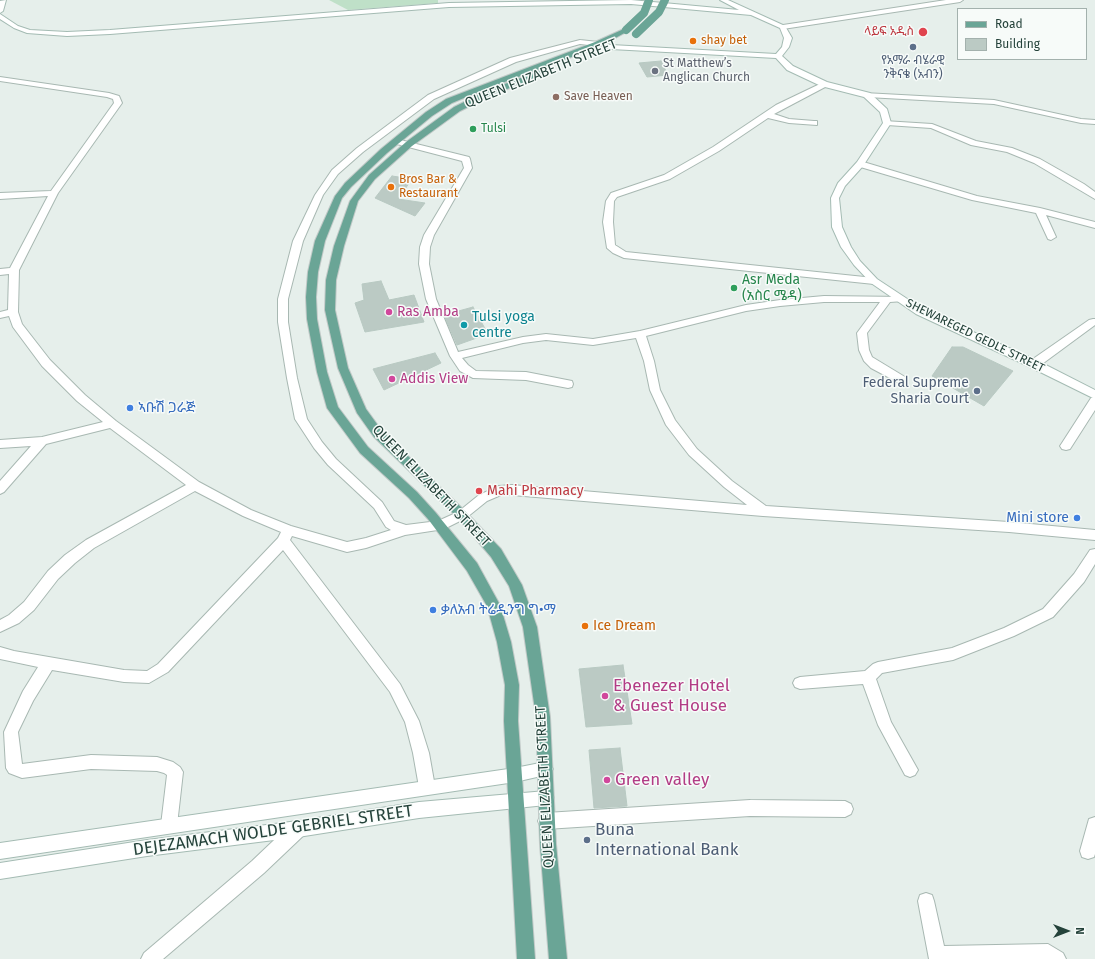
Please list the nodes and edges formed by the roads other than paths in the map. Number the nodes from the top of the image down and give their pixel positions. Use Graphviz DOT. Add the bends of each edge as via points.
graph roads {
  1 [pos="650,0"];
  2 [pos="664,0"];
  3 [pos="723,0"];
  4 [pos="960,0"];
  5 [pos="2,1"];
  6 [pos="0,11"];
  7 [pos="751,13"];
  8 [pos="0,16"];
  9 [pos="783,27"];
  10 [pos="631,32"];
  11 [pos="598,44"];
  12 [pos="611,47"];
  13 [pos="778,56"];
  14 [pos="0,79"];
  15 [pos="824,84"];
  16 [pos="867,95"];
  17 [pos="768,114"];
  18 [pos="1095,122"];
  19 [pos="814,123"];
  20 [pos="887,123"];
  21 [pos="396,141"];
  22 [pos="409,144"];
  23 [pos="860,164"];
  24 [pos="54,193"];
  25 [pos="0,196"];
  26 [pos="1095,196"];
  27 [pos="1040,211"];
  28 [pos="1095,224"];
  29 [pos="1051,237"];
  30 [pos="14,270"];
  31 [pos="0,272"];
  32 [pos="874,281"];
  33 [pos="887,299"];
  34 [pos="900,299"];
  35 [pos="13,312"];
  36 [pos="0,315"];
  37 [pos="1093,322"];
  38 [pos="640,334"];
  39 [pos="455,356"];
  40 [pos="1034,364"];
  41 [pos="901,380"];
  42 [pos="568,384"];
  43 [pos="1095,395"];
  44 [pos="1095,401"];
  45 [pos="112,424"];
  46 [pos="42,441"];
  47 [pos="0,444"];
  48 [pos="1066,446"];
  49 [pos="195,485"];
  50 [pos="0,489"];
  51 [pos="763,511"];
  52 [pos="462,515"];
  53 [pos="440,526"];
  54 [pos="405,530"];
  55 [pos="1095,535"];
  56 [pos="285,536"];
  57 [pos="1095,554"];
  58 [pos="0,626"];
  59 [pos="0,653"];
  60 [pos="48,663"];
  61 [pos="868,677"];
  62 [pos="800,683"];
  63 [pos="545,769"];
  64 [pos="910,770"];
  65 [pos="515,775"];
  66 [pos="427,787"];
  67 [pos="546,798"];
  68 [pos="517,802"];
  69 [pos="845,809"];
  70 [pos="546,821"];
  71 [pos="1095,825"];
  72 [pos="169,826"];
  73 [pos="298,830"];
  74 [pos="0,851"];
  75 [pos="1088,851"];
  76 [pos="0,871"];
  77 [pos="926,901"];
  78 [pos="937,957"];
  79 [pos="150,959"];
  80 [pos="526,959"];
  81 [pos="558,959"];
  82 [pos="1057,959"];
  1 -- 10 [label="main road, QUEEN ELIZABETH STREET, bridge"];
  2 -- 10 [label="main road, QUEEN ELIZABETH STREET, bridge" via="659,12"];
  3 -- 7 [label="street"];
  4 -- 9 [label="street"];
  5 -- 6 [label="street"];
  7 -- 8 [label="street" via="631,2 449,5 67,34 29,32"];
  7 -- 9 [label="street"];
  9 -- 13 [label="street" via="788,38"];
  10 -- 11 [label="main road, QUEEN ELIZABETH STREET"];
  10 -- 12 [label="main road, QUEEN ELIZABETH STREET"];
  11 -- 12 [label="street"];
  11 -- 21 [label="main road, QUEEN ELIZABETH STREET" via="450,101 429,114"];
  11 -- 54 [label="street" via="580,42 513,60 431,98 360,150 336,172 318,195 298,240 283,299 283,322 301,419 332,462 378,505 390,524"];
  12 -- 13 [label="street"];
  12 -- 22 [label="main road, QUEEN ELIZABETH STREET" via="487,94 458,109"];
  13 -- 15 [label="street" via="790,68"];
  14 -- 24 [label="street" via="70,88 116,98 118,104"];
  15 -- 16 [label="street"];
  15 -- 17 [label="street"];
  16 -- 18 [label="street" via="989,102"];
  16 -- 20 [label="street" via="884,111"];
  17 -- 19 [label="street" via="789,121"];
  17 -- 32 [label="street" via="716,149 667,177 614,195 610,201 608,222 610,246 624,255"];
  20 -- 23 [label="street, SHEWAREGED GEDLE STREET"];
  20 -- 26 [label="street" via="932,126 974,143 1009,150 1037,161"];
  21 -- 22 [label="street"];
  21 -- 53 [label="main road, QUEEN ELIZABETH STREET" via="348,185 338,198 320,241 313,272 312,319 322,372 333,408 364,450 413,495"];
  22 -- 39 [label="street" via="466,159 468,168 429,234 425,247 424,264 431,299"];
  22 -- 52 [label="main road, QUEEN ELIZABETH STREET" via="372,177 354,200 331,280 330,310 343,368 361,410 378,434"];
  23 -- 27 [label="street" via="975,198"];
  23 -- 32 [label="street, SHEWAREGED GEDLE STREET" via="841,185 835,198 835,209 838,227 846,247"];
  24 -- 25 [label="street"];
  24 -- 30 [label="street"];
  27 -- 28 [label="street"];
  27 -- 29 [label="street"];
  30 -- 31 [label="street"];
  30 -- 35 [label="street"];
  32 -- 34 [label="street, SHEWAREGED GEDLE STREET"];
  33 -- 34 [label="street"];
  33 -- 38 [label="street" via="824,299 780,303 746,308"];
  33 -- 41 [label="street" via="862,333 864,350 875,365"];
  34 -- 40 [label="street, SHEWAREGED GEDLE STREET" via="920,312"];
  35 -- 36 [label="street"];
  35 -- 45 [label="street" via="17,325 46,363"];
  37 -- 40 [label="street"];
  38 -- 39 [label="street" via="593,342 546,337"];
  38 -- 51 [label="street" via="655,390 670,422 693,452"];
  39 -- 42 [label="street" via="464,368 473,374 526,376"];
  40 -- 43 [label="street, SHEWAREGED GEDLE STREET"];
  44 -- 48 [label="street"];
  45 -- 46 [label="street"];
  45 -- 49 [label="street"];
  46 -- 47 [label="street"];
  46 -- 50 [label="street"];
  49 -- 56 [label="street"];
  49 -- 58 [label="street" via="90,544 53,575 29,606 14,619"];
  51 -- 52 [label="street" via="512,490 499,491 483,498"];
  51 -- 55 [label="street"];
  52 -- 53 [label="street"];
  52 -- 63 [label="main road, QUEEN ELIZABETH STREET" via="496,553 516,586 530,627 542,717"];
  53 -- 54 [label="street"];
  53 -- 65 [label="main road, QUEEN ELIZABETH STREET" via="472,567 493,605 504,642 512,686"];
  54 -- 56 [label="street" via="347,547"];
  56 -- 60 [label="street" via="162,668 149,677 124,676"];
  56 -- 66 [label="street" via="395,688 412,721"];
  57 -- 61 [label="street" via="1079,578 1048,613 953,654 878,668"];
  59 -- 60 [label="street"];
  60 -- 72 [label="street" via="28,696 11,732 14,768 22,771 91,762 157,764 168,767 176,772"];
  61 -- 62 [label="street"];
  61 -- 64 [label="street" via="885,725"];
  63 -- 65 [label="street, DEJEZAMACH WOLDE GEBRIEL STREET"];
  63 -- 67 [label="main road, QUEEN ELIZABETH STREET"];
  65 -- 66 [label="street, DEJEZAMACH WOLDE GEBRIEL STREET"];
  65 -- 68 [label="main road, QUEEN ELIZABETH STREET"];
  66 -- 72 [label="street, DEJEZAMACH WOLDE GEBRIEL STREET"];
  67 -- 68 [label="street, DEJEZAMACH WOLDE GEBRIEL STREET"];
  67 -- 70 [label="main road, QUEEN ELIZABETH STREET"];
  68 -- 73 [label="street, DEJEZAMACH WOLDE GEBRIEL STREET" via="419,810"];
  68 -- 80 [label="main road, QUEEN ELIZABETH STREET"];
  69 -- 70 [label="street" via="750,808"];
  70 -- 81 [label="main road, QUEEN ELIZABETH STREET"];
  71 -- 75 [label="street"];
  72 -- 74 [label="street, DEJEZAMACH WOLDE GEBRIEL STREET"];
  73 -- 76 [label="street, DEJEZAMACH WOLDE GEBRIEL STREET" via="147,848"];
  73 -- 79 [label="street"];
  77 -- 78 [label="street"];
  78 -- 82 [label="street" via="1048,953"];
}
